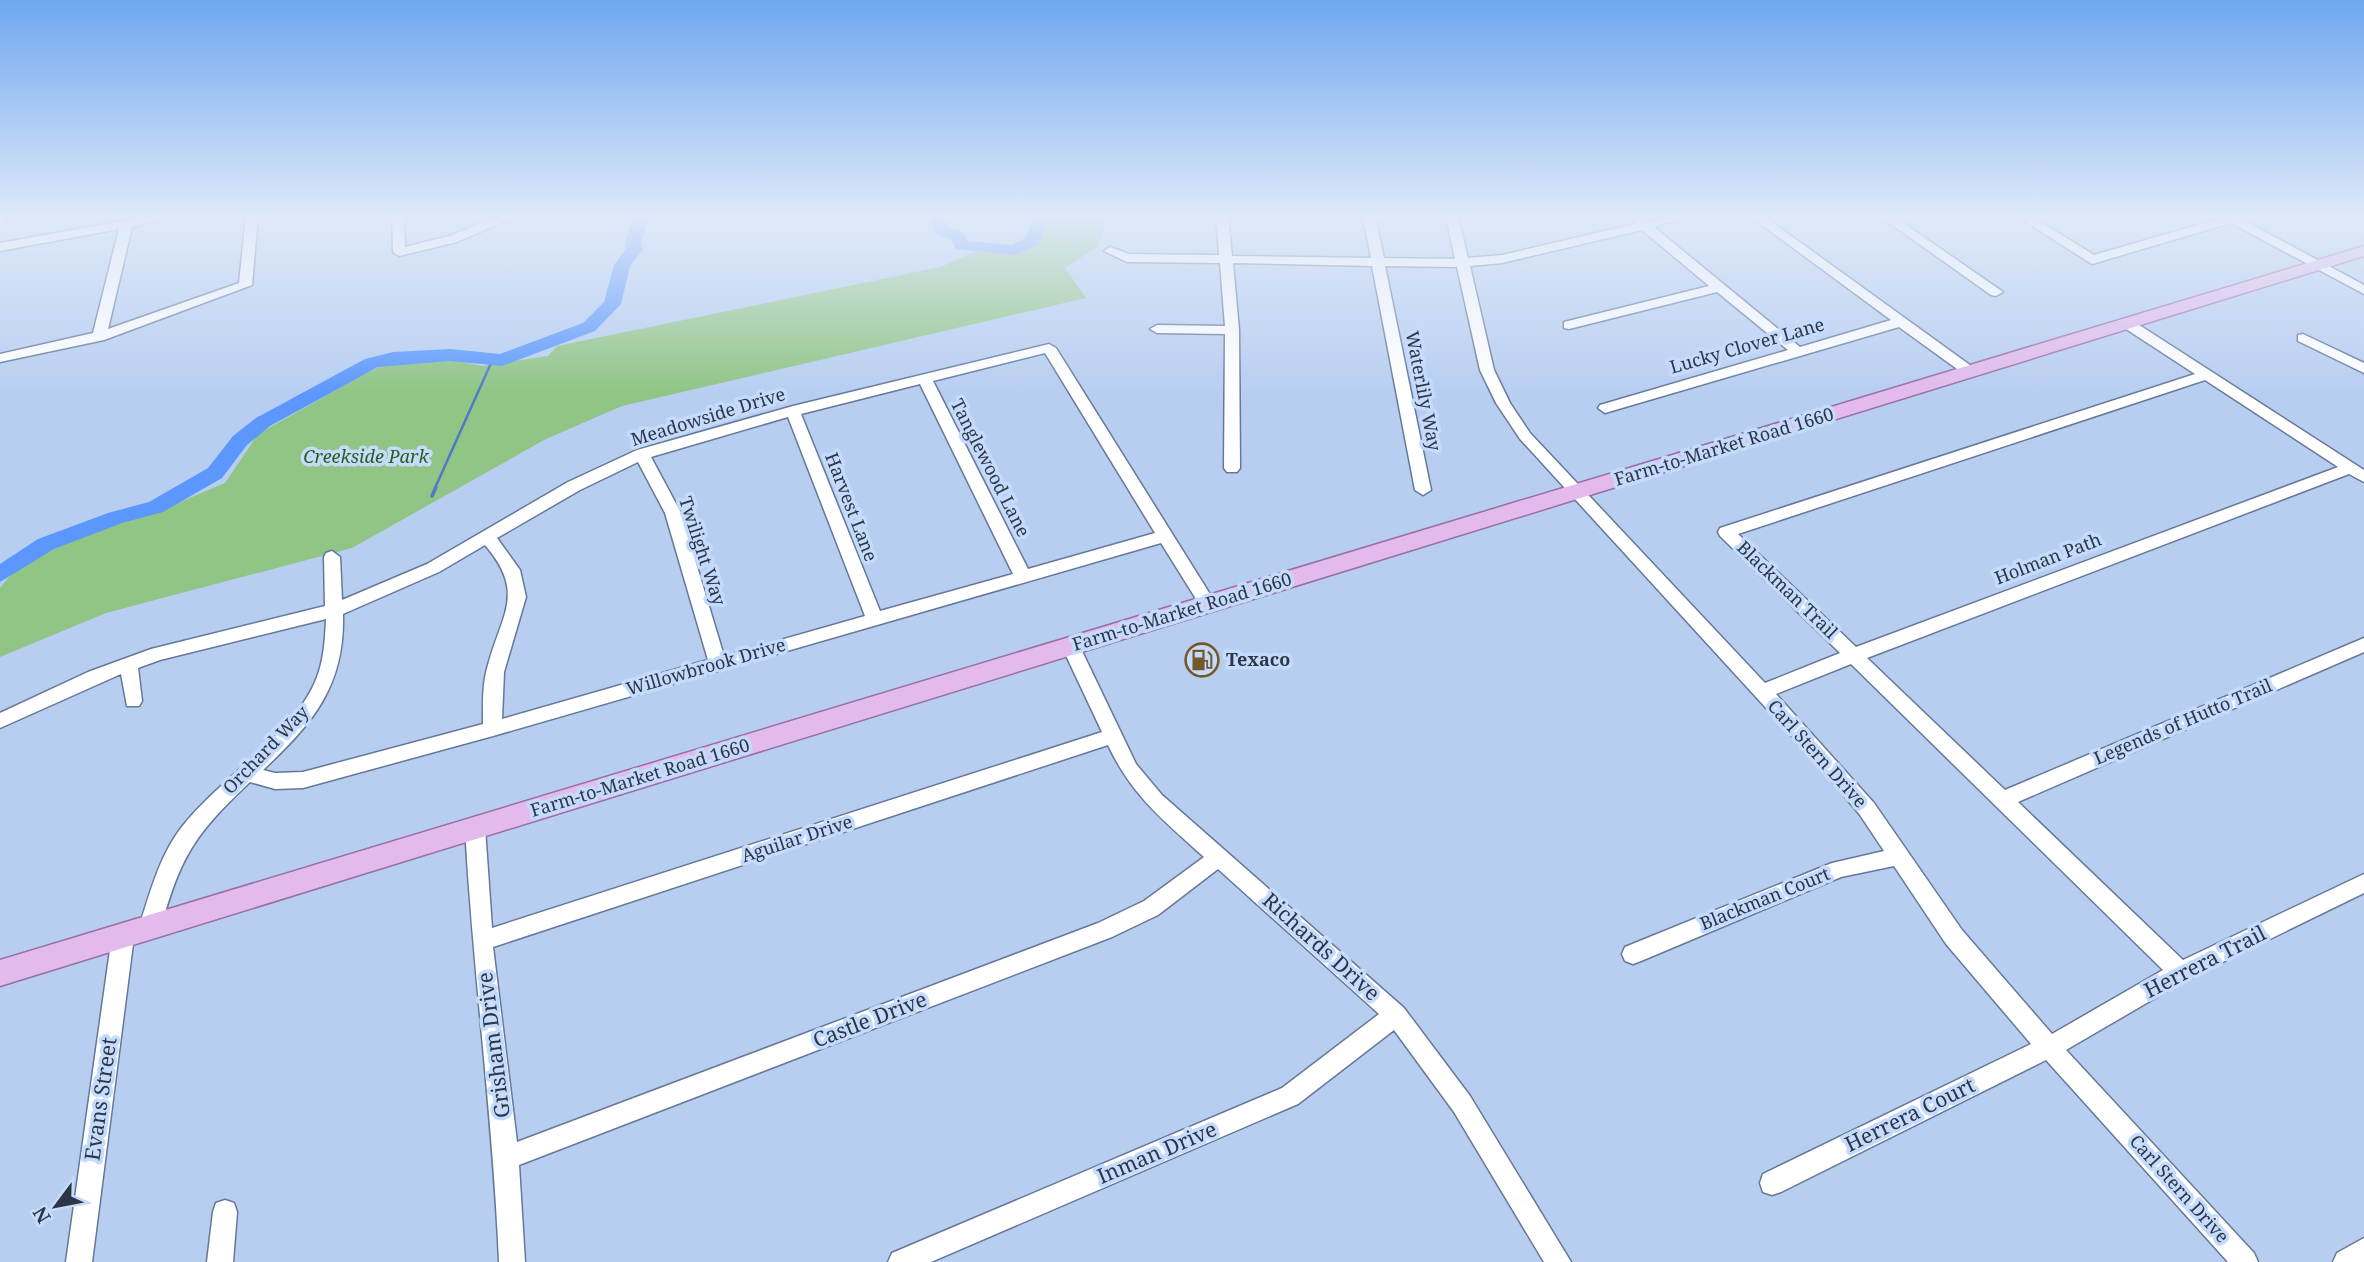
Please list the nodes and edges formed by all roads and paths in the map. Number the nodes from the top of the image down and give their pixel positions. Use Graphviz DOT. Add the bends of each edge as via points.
graph roads {
  1 [pos="114,276"];
  2 [pos="246,276"];
  3 [pos="1228,276"];
  4 [pos="1381,276"];
  5 [pos="1465,276"];
  6 [pos="1706,276"];
  7 [pos="1837,276"];
  8 [pos="1973,276"];
  9 [pos="2284,276"];
  10 [pos="2339,276"];
  11 [pos="1720,287"];
  12 [pos="2364,290"];
  13 [pos="1996,292"];
  14 [pos="1899,322"];
  15 [pos="2128,324"];
  16 [pos="1569,326"];
  17 [pos="1157,329"];
  18 [pos="1232,330"];
  19 [pos="99,337"];
  20 [pos="2303,338"];
  21 [pos="1797,351"];
  22 [pos="0,358"];
  23 [pos="2364,369"];
  24 [pos="1969,371"];
  25 [pos="2207,375"];
  26 [pos="924,378"];
  27 [pos="1605,408"];
  28 [pos="793,411"];
  29 [pos="642,454"];
  30 [pos="1232,468"];
  31 [pos="2358,472"];
  32 [pos="1423,490"];
  33 [pos="1577,492"];
  34 [pos="486,536"];
  35 [pos="1165,536"];
  36 [pos="332,557"];
  37 [pos="1022,575"];
  38 [pos="1207,603"];
  39 [pos="332,611"];
  40 [pos="874,617"];
  41 [pos="2364,645"];
  42 [pos="1071,647"];
  43 [pos="1855,655"];
  44 [pos="129,663"];
  45 [pos="718,664"];
  46 [pos="1762,694"];
  47 [pos="133,701"];
  48 [pos="0,721"];
  49 [pos="493,729"];
  50 [pos="1112,736"];
  51 [pos="244,773"];
  52 [pos="2003,800"];
  53 [pos="475,828"];
  54 [pos="1220,856"];
  55 [pos="1900,856"];
  56 [pos="2364,883"];
  57 [pos="150,928"];
  58 [pos="123,936"];
  59 [pos="482,942"];
  60 [pos="1633,954"];
  61 [pos="2180,972"];
  62 [pos="0,973"];
  63 [pos="1396,1015"];
  64 [pos="2049,1047"];
  65 [pos="507,1158"];
  66 [pos="1772,1183"];
  67 [pos="225,1212"];
  68 [pos="2364,1251"];
  69 [pos="79,1262"];
  70 [pos="220,1262"];
  71 [pos="512,1262"];
  72 [pos="901,1262"];
  73 [pos="1558,1262"];
  74 [pos="2245,1262"];
  75 [pos="2346,1262"];
  1 -- 19 [label="street"];
  2 -- 19 [label="street" via="245,285"];
  3 -- 18 [label="street"];
  4 -- 32 [label="street, Waterlily Way"];
  5 -- 33 [label="street, Carl Stern Drive" via="1487,370 1503,403 1525,436"];
  6 -- 11 [label="street"];
  7 -- 14 [label="street"];
  8 -- 13 [label="street"];
  9 -- 15 [label="main road, Farm-to-Market Road 1660"];
  10 -- 12 [label="street"];
  11 -- 16 [label="street"];
  11 -- 21 [label="street"];
  14 -- 21 [label="street, Lucky Clover Lane"];
  14 -- 24 [label="street"];
  15 -- 24 [label="main road, Farm-to-Market Road 1660"];
  15 -- 25 [label="street"];
  17 -- 18 [label="street"];
  18 -- 30 [label="street"];
  19 -- 22 [label="street"];
  20 -- 23 [label="street"];
  21 -- 27 [label="street, Lucky Clover Lane"];
  24 -- 33 [label="main road, Farm-to-Market Road 1660"];
  25 -- 31 [label="street"];
  25 -- 43 [label="street, Blackman Trail" via="1726,533"];
  26 -- 28 [label="street, Meadowside Drive"];
  26 -- 35 [label="street, Meadowside Drive" via="1049,348"];
  26 -- 37 [label="street, Tanglewood Lane"];
  28 -- 29 [label="street, Meadowside Drive"];
  28 -- 40 [label="street, Harvest Lane"];
  29 -- 34 [label="street, Meadowside Drive"];
  29 -- 45 [label="street, Twilight Way" via="673,513"];
  31 -- 43 [label="street, Holman Path"];
  33 -- 38 [label="main road, Farm-to-Market Road 1660"];
  33 -- 46 [label="street, Carl Stern Drive"];
  34 -- 39 [label="street, Meadowside Drive" via="433,568"];
  34 -- 49 [label="street" via="510,564 517,579 518,602 492,684"];
  35 -- 37 [label="street, Willowbrook Drive"];
  35 -- 38 [label="street, Meadowside Drive"];
  36 -- 39 [label="street, Orchard Way"];
  37 -- 40 [label="street, Willowbrook Drive"];
  38 -- 42 [label="main road, Farm-to-Market Road 1660"];
  39 -- 44 [label="street, Meadowside Drive"];
  39 -- 51 [label="street, Orchard Way" via="334,641 325,681 308,708"];
  40 -- 45 [label="street, Willowbrook Drive"];
  41 -- 52 [label="street, Legends of Hutto Trail"];
  42 -- 50 [label="street, Richards Drive"];
  42 -- 53 [label="main road, Farm-to-Market Road 1660"];
  43 -- 46 [label="street, Holman Path"];
  43 -- 52 [label="street, Blackman Trail"];
  44 -- 47 [label="street"];
  44 -- 48 [label="street, Meadowside Drive"];
  45 -- 49 [label="street, Willowbrook Drive"];
  46 -- 55 [label="street, Carl Stern Drive" via="1827,762"];
  49 -- 51 [label="street, Willowbrook Drive" via="303,780"];
  50 -- 54 [label="street, Richards Drive" via="1129,769 1155,801"];
  50 -- 59 [label="street, Aguilar Drive"];
  51 -- 57 [label="street, Orchard Way" via="188,832 169,865"];
  52 -- 61 [label="street, Blackman Trail"];
  53 -- 57 [label="main road, Farm-to-Market Road 1660"];
  53 -- 59 [label="street, Grisham Drive"];
  54 -- 63 [label="street, Richards Drive"];
  54 -- 65 [label="street, Castle Drive" via="1151,908 1105,930"];
  55 -- 60 [label="street, Blackman Court" via="1839,869"];
  55 -- 64 [label="street, Carl Stern Drive" via="1954,937"];
  56 -- 61 [label="street, Herrera Trail"];
  57 -- 58 [label="main road, Farm-to-Market Road 1660"];
  58 -- 62 [label="main road, Farm-to-Market Road 1660"];
  58 -- 69 [label="street, Evans Street"];
  59 -- 65 [label="street, Grisham Drive"];
  61 -- 64 [label="street, Herrera Trail"];
  63 -- 72 [label="street, Inman Drive" via="1290,1096"];
  63 -- 73 [label="street, Richards Drive" via="1450,1086"];
  64 -- 66 [label="street, Herrera Court"];
  64 -- 74 [label="street, Carl Stern Drive"];
  65 -- 71 [label="street, Grisham Drive"];
  67 -- 70 [label="street"];
  68 -- 75 [label="street"];
}
